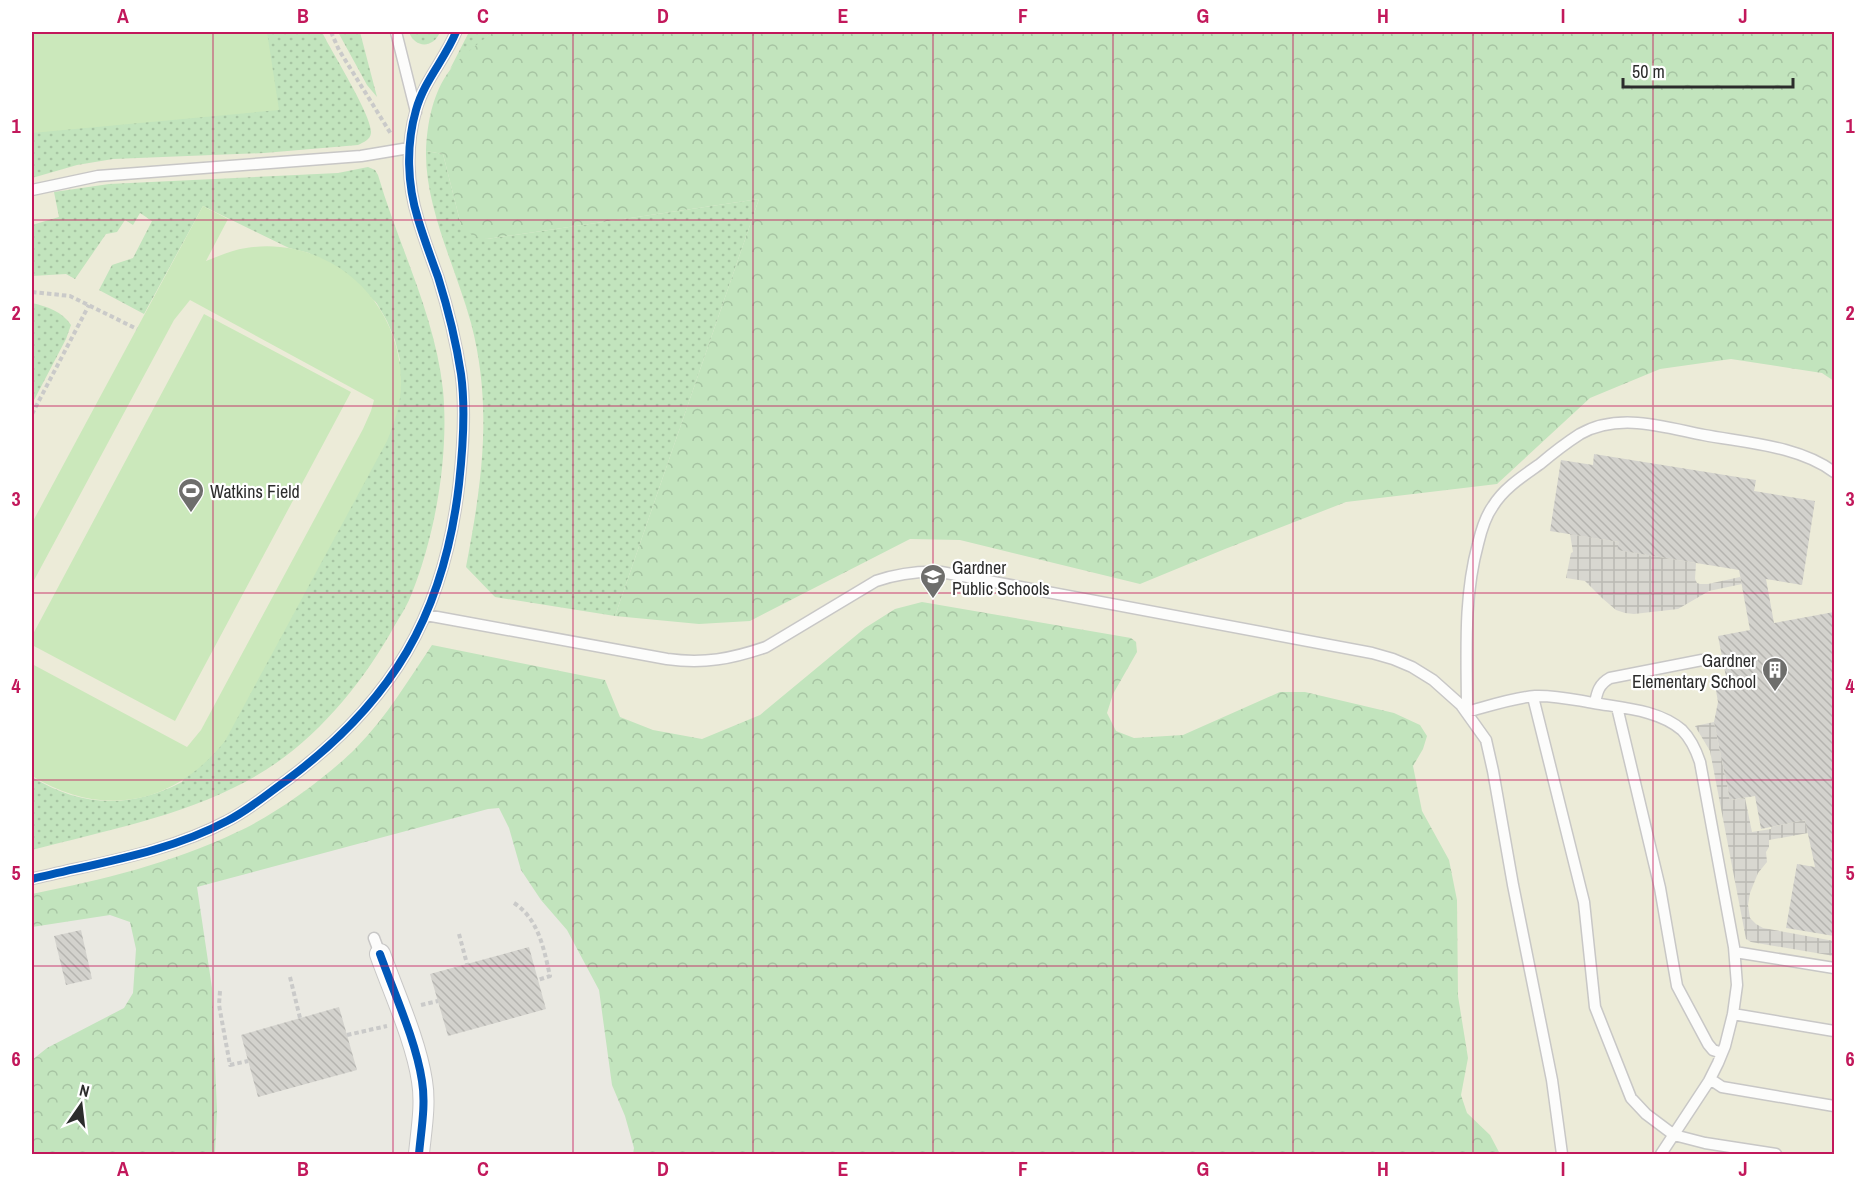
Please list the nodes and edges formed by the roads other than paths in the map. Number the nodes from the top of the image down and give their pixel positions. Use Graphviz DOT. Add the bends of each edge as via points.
graph roads {
  1 [pos="396,32"];
  2 [pos="456,32"];
  3 [pos="416,112"];
  4 [pos="405,148"];
  5 [pos="32,190"];
  6 [pos="1834,472"];
  7 [pos="426,615"];
  8 [pos="1702,660"];
  9 [pos="1533,697"];
  10 [pos="1595,703"];
  11 [pos="1617,707"];
  12 [pos="1467,712"];
  13 [pos="32,879"];
  14 [pos="377,946"];
  15 [pos="1735,952"];
  16 [pos="1834,968"];
  17 [pos="1733,1014"];
  18 [pos="1834,1031"];
  19 [pos="1722,1053"];
  20 [pos="1710,1079"];
  21 [pos="1834,1106"];
  22 [pos="1674,1135"];
  23 [pos="418,1155"];
  24 [pos="1562,1155"];
  25 [pos="1660,1155"];
  26 [pos="1776,1155"];
  1 -- 3 [label="lane"];
  2 -- 3 [label="lane" via="423,89"];
  3 -- 4 [label="lane"];
  4 -- 5 [label="lane" via="361,156 98,176"];
  4 -- 7 [label="lane" via="417,218 453,333 461,376 463,420 462,461 450,544"];
  6 -- 12 [label="lane" via="1811,459 1776,448 1650,424 1623,422 1582,433 1511,485 1487,518 1475,553 1467,602"];
  7 -- 12 [label="lane" via="667,659 709,661 766,647 876,581 902,574 941,572 1393,658 1438,684"];
  7 -- 13 [label="lane" via="404,658 361,716 304,768 253,806 228,821 166,846"];
  8 -- 10 [label="lane" via="1610,678 1599,687"];
  9 -- 10 [label="lane"];
  9 -- 12 [label="lane"];
  9 -- 22 [label="lane" via="1584,902 1595,1006 1630,1098"];
  10 -- 11 [label="lane"];
  11 -- 15 [label="lane" via="1646,712 1672,723 1696,750"];
  11 -- 19 [label="lane" via="1660,888 1677,986 1708,1044"];
  12 -- 24 [label="lane" via="1486,740 1493,771 1552,1080"];
  14 -- 23 [label="street" via="422,1082"];
  15 -- 16 [label="lane"];
  15 -- 17 [label="lane" via="1737,985"];
  17 -- 18 [label="lane"];
  17 -- 19 [label="lane"];
  19 -- 20 [label="lane"];
  20 -- 21 [label="lane" via="1722,1087"];
  20 -- 22 [label="lane"];
  22 -- 25 [label="lane"];
  22 -- 26 [label="lane"];
}
